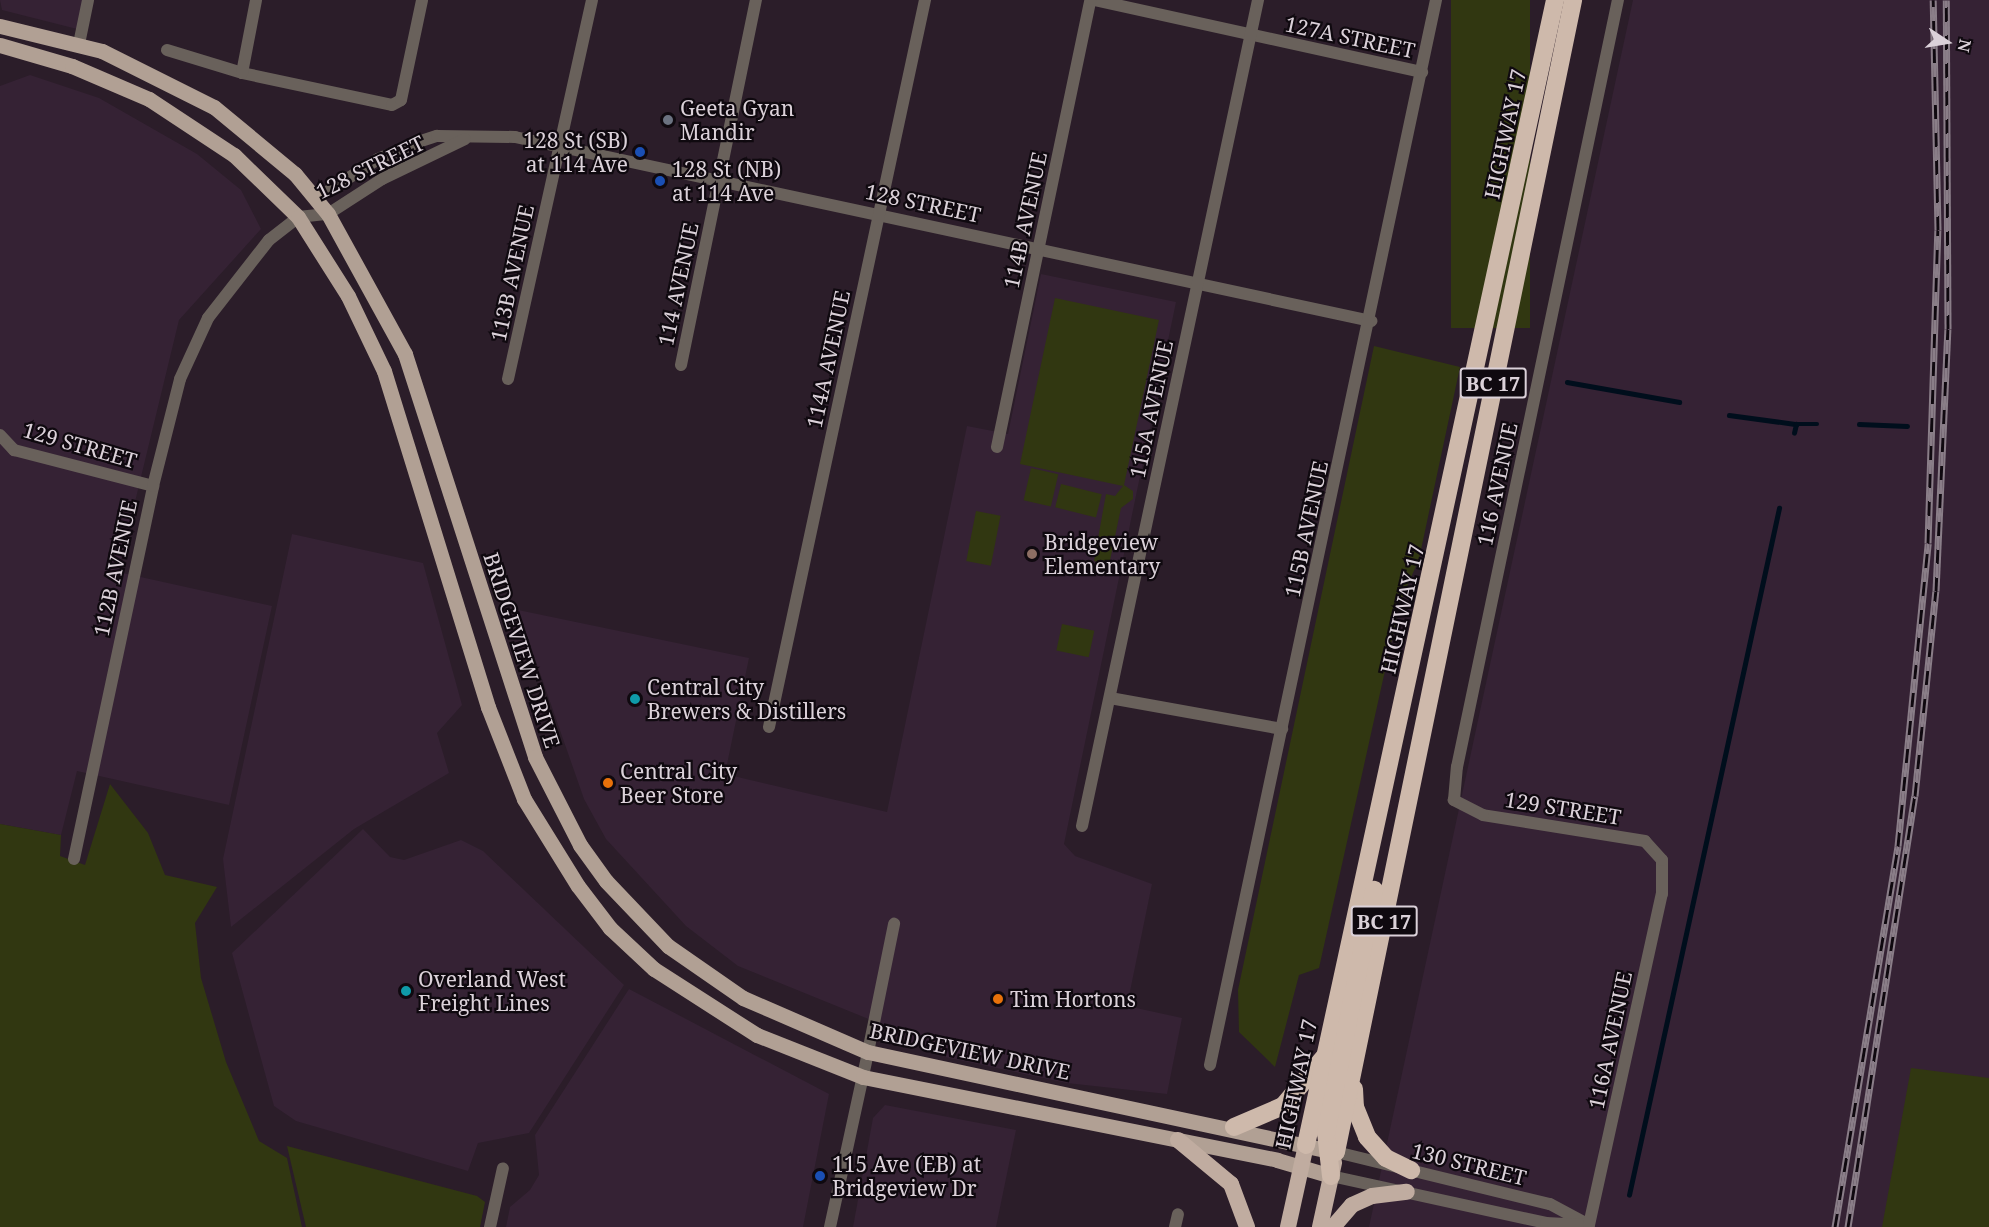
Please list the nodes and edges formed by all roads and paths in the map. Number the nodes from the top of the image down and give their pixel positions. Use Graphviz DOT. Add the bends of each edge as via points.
graph roads {
  1 [pos="88,0"];
  2 [pos="256,0"];
  3 [pos="422,0"];
  4 [pos="592,0"];
  5 [pos="756,0"];
  6 [pos="925,0"];
  7 [pos="1092,0"];
  8 [pos="1258,0"];
  9 [pos="1436,0"];
  10 [pos="1555,0"];
  11 [pos="1573,0"];
  12 [pos="1618,0"];
  13 [pos="0,13"];
  14 [pos="5,25"];
  15 [pos="1251,34"];
  16 [pos="79,44"];
  17 [pos="1,47"];
  18 [pos="166,50"];
  19 [pos="1422,72"];
  20 [pos="242,73"];
  21 [pos="465,139"];
  22 [pos="560,146"];
  23 [pos="719,180"];
  24 [pos="316,199"];
  25 [pos="327,213"];
  26 [pos="879,213"];
  27 [pos="298,217"];
  28 [pos="1039,248"];
  29 [pos="1200,283"];
  30 [pos="1371,321"];
  31 [pos="681,365"];
  32 [pos="508,379"];
  33 [pos="0,435"];
  34 [pos="997,447"];
  35 [pos="153,486"];
  36 [pos="1110,698"];
  37 [pos="769,727"];
  38 [pos="1282,729"];
  39 [pos="1389,763"];
  40 [pos="1454,800"];
  41 [pos="1083,826"];
  42 [pos="74,859"];
  43 [pos="1662,860"];
  44 [pos="894,924"];
  45 [pos="868,1052"];
  46 [pos="1325,1056"];
  47 [pos="1210,1065"];
  48 [pos="1353,1074"];
  49 [pos="863,1077"];
  50 [pos="1234,1127"];
  51 [pos="1178,1140"];
  52 [pos="1306,1145"];
  53 [pos="1331,1151"];
  54 [pos="503,1167"];
  55 [pos="1301,1167"];
  56 [pos="1411,1170"];
  57 [pos="1331,1176"];
  58 [pos="1407,1192"];
  59 [pos="1178,1214"];
  60 [pos="1592,1226"];
  61 [pos="490,1227"];
  62 [pos="830,1227"];
  63 [pos="1175,1227"];
  64 [pos="1246,1227"];
  65 [pos="1288,1227"];
  66 [pos="1320,1227"];
  67 [pos="1333,1227"];
  1 -- 16 [label="street"];
  2 -- 20 [label="street"];
  3 -- 20 [label="street" via="401,100 386,105"];
  4 -- 22 [label="street, 113B AVENUE"];
  5 -- 23 [label="street, 114 AVENUE"];
  6 -- 26 [label="street, 114A AVENUE"];
  7 -- 15 [label="street, 127A STREET"];
  7 -- 28 [label="street, 114B AVENUE"];
  8 -- 15 [label="street, 115A AVENUE"];
  9 -- 19 [label="street, 115B AVENUE"];
  10 -- 39 [label="highway, HIGHWAY 17 / BC 17"];
  11 -- 48 [label="highway, HIGHWAY 17 / BC 17"];
  12 -- 40 [label="street, 116 AVENUE" via="1457,767"];
  13 -- 14 [label="main road"];
  14 -- 16 [label="main road, BRIDGEVIEW DRIVE"];
  15 -- 19 [label="street, 127A STREET"];
  15 -- 29 [label="street, 115A AVENUE"];
  16 -- 24 [label="main road, BRIDGEVIEW DRIVE" via="161,76 214,107 251,133"];
  17 -- 27 [label="main road" via="72,66 149,99 234,155"];
  18 -- 20 [label="street"];
  19 -- 30 [label="street, 115B AVENUE"];
  21 -- 22 [label="street, 128 STREET" via="515,137"];
  21 -- 24 [label="street, 128 STREET" via="437,136 398,149"];
  21 -- 25 [label="street, 128 STREET" via="382,179"];
  22 -- 23 [label="street, 128 STREET"];
  22 -- 32 [label="street, 113B AVENUE"];
  23 -- 26 [label="street, 128 STREET"];
  23 -- 31 [label="street, 114 AVENUE"];
  24 -- 25 [label="main road, BRIDGEVIEW DRIVE"];
  24 -- 27 [label="street, 128 STREET"];
  25 -- 27 [label="street, 128 STREET"];
  25 -- 45 [label="main road, BRIDGEVIEW DRIVE" via="405,354 512,697 534,757 580,845 632,911 706,975 782,1018"];
  26 -- 28 [label="street, 128 STREET"];
  26 -- 37 [label="street, 114A AVENUE"];
  27 -- 35 [label="street, 112B AVENUE" via="269,240 196,339"];
  27 -- 49 [label="main road" via="348,296 384,371 505,756 524,799 571,876 610,928 686,993 757,1035"];
  28 -- 29 [label="street, 128 STREET"];
  28 -- 34 [label="street, 114B AVENUE"];
  29 -- 30 [label="street, 128 STREET"];
  29 -- 36 [label="street, 115A AVENUE"];
  30 -- 38 [label="street, 115B AVENUE"];
  33 -- 35 [label="street, 129 STREET" via="14,450"];
  35 -- 42 [label="street, 112B AVENUE"];
  36 -- 38 [label="street"];
  36 -- 41 [label="street, 115A AVENUE"];
  38 -- 47 [label="street, 115B AVENUE"];
  39 -- 46 [label="highway, HIGHWAY 17 / BC 17"];
  39 -- 53 [label="highway" via="1383,845"];
  40 -- 43 [label="street, 129 STREET" via="1464,809 1482,815 1645,841"];
  43 -- 60 [label="street, 116A AVENUE" via="1662,894"];
  44 -- 45 [label="street"];
  45 -- 49 [label="street"];
  45 -- 50 [label="main road, BRIDGEVIEW DRIVE"];
  46 -- 50 [label="highway" via="1283,1106 1261,1120"];
  46 -- 52 [label="highway, HIGHWAY 17 / BC 17"];
  48 -- 53 [label="highway, HIGHWAY 17 / BC 17"];
  48 -- 56 [label="highway" via="1355,1107 1367,1137 1386,1158"];
  49 -- 51 [label="main road"];
  49 -- 62 [label="street"];
  50 -- 52 [label="main road, BRIDGEVIEW DRIVE"];
  51 -- 55 [label="main road"];
  51 -- 64 [label="highway" via="1231,1184"];
  52 -- 53 [label="main road, BRIDGEVIEW DRIVE"];
  52 -- 55 [label="highway, HIGHWAY 17 / BC 17"];
  53 -- 56 [label="street, 130 STREET"];
  53 -- 57 [label="highway"];
  54 -- 61 [label="street"];
  55 -- 57 [label="main road"];
  55 -- 65 [label="highway, HIGHWAY 17 / BC 17"];
  56 -- 60 [label="street, 130 STREET" via="1550,1204"];
  57 -- 58 [label="street, 130 STREET"];
  57 -- 66 [label="highway"];
  58 -- 60 [label="street, 130 STREET" via="1546,1223"];
  58 -- 67 [label="highway" via="1362,1201"];
  59 -- 63 [label="street"];
}
